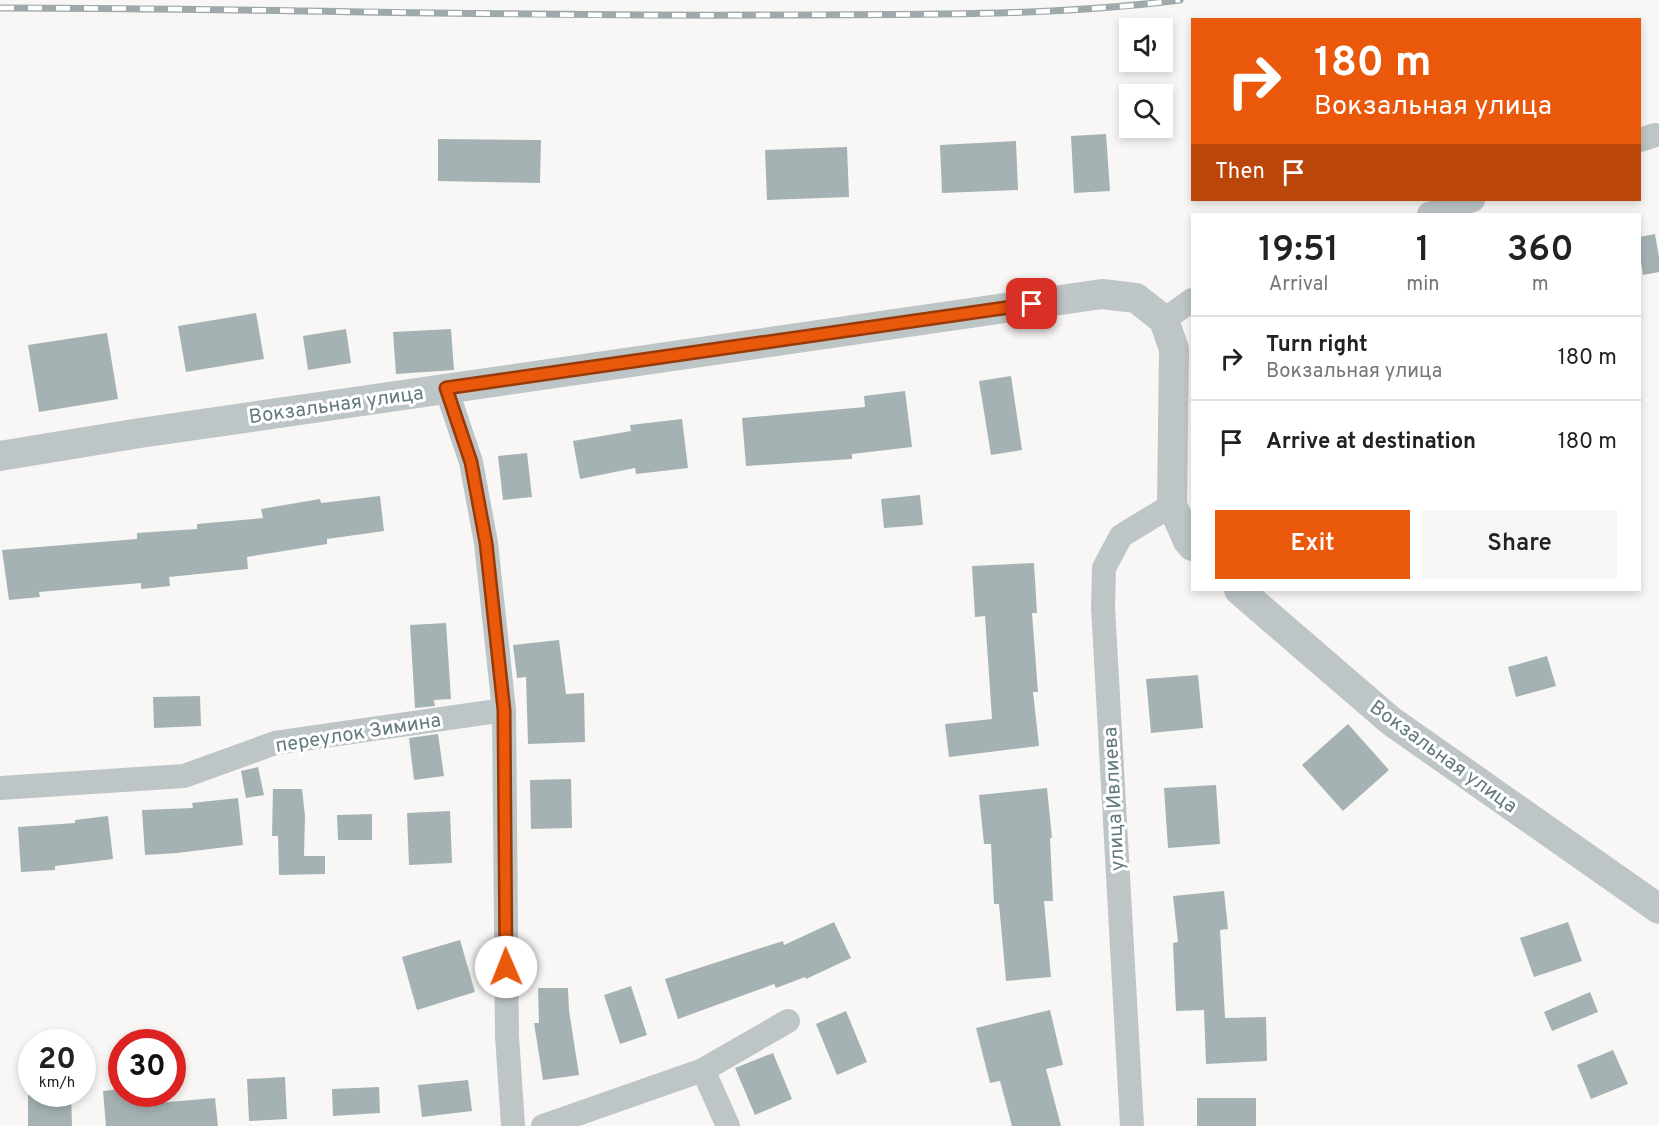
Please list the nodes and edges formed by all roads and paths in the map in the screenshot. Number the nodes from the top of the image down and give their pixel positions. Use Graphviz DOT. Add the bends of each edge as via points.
graph roads {
  1 [pos="1470,201"];
  2 [pos="1432,213"];
  3 [pos="1191,301"];
  4 [pos="1164,320"];
  5 [pos="446,388"];
  6 [pos="0,456"];
  7 [pos="1172,505"];
  8 [pos="1191,545"];
  9 [pos="1240,591"];
  10 [pos="504,710"];
  11 [pos="0,788"];
  12 [pos="1659,909"];
  13 [pos="788,1021"];
  14 [pos="703,1070"];
  15 [pos="513,1126"];
  16 [pos="543,1126"];
  17 [pos="729,1126"];
  18 [pos="1132,1126"];
  1 -- 2 [label="street"];
  3 -- 4 [label="street"];
  4 -- 5 [label="street, Вокзальная улица" via="1136,298 1102,294"];
  4 -- 7 [label="street" via="1174,349"];
  5 -- 6 [label="street, Вокзальная улица"];
  5 -- 10 [label="street" via="471,462 486,543"];
  7 -- 8 [label="street"];
  7 -- 18 [label="street, улица Ивлиева" via="1121,536 1104,568"];
  9 -- 12 [label="street, Вокзальная улица" via="1390,721"];
  10 -- 11 [label="street, переулок Зимина" via="275,743 184,776"];
  10 -- 15 [label="street" via="507,1036"];
  13 -- 14 [label="street"];
  14 -- 16 [label="street"];
  14 -- 17 [label="street"];
}
